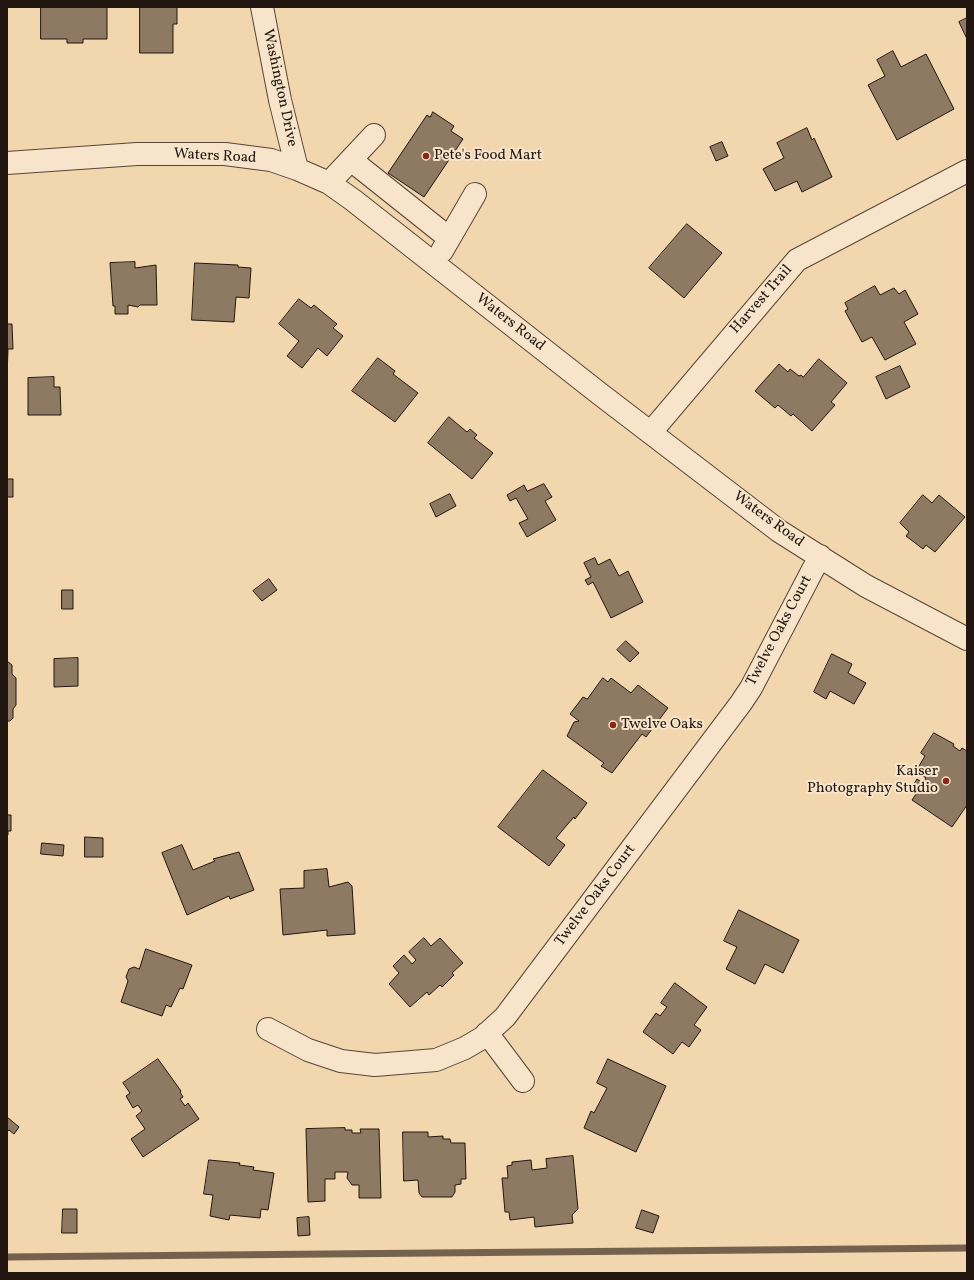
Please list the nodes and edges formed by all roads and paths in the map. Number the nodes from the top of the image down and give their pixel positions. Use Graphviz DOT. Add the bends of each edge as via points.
graph roads {
  1 [pos="262,7"];
  2 [pos="374,135"];
  3 [pos="351,160"];
  4 [pos="7,163"];
  5 [pos="297,169"];
  6 [pos="967,170"];
  7 [pos="329,183"];
  8 [pos="475,194"];
  9 [pos="449,238"];
  10 [pos="434,264"];
  11 [pos="650,432"];
  12 [pos="820,556"];
  13 [pos="967,638"];
  14 [pos="268,1029"];
  15 [pos="487,1033"];
  16 [pos="523,1081"];
  1 -- 5 [label="street, Washington Drive" via="280,100"];
  2 -- 3 [label="street"];
  3 -- 7 [label="street"];
  3 -- 9 [label="street"];
  4 -- 5 [label="street, Waters Road" via="137,154 202,153 271,160"];
  5 -- 7 [label="street, Waters Road"];
  6 -- 11 [label="street, Harvest Trail" via="797,260"];
  7 -- 10 [label="street, Waters Road"];
  8 -- 9 [label="street"];
  9 -- 10 [label="street"];
  10 -- 11 [label="street, Waters Road"];
  11 -- 12 [label="street, Waters Road" via="779,531"];
  12 -- 13 [label="street, Waters Road" via="866,586"];
  12 -- 15 [label="street, Twelve Oaks Court" via="741,703 505,1017"];
  14 -- 15 [label="street, Twelve Oaks Court" via="308,1050 341,1061 375,1065 436,1060 465,1048"];
  15 -- 16 [label="street"];
}
